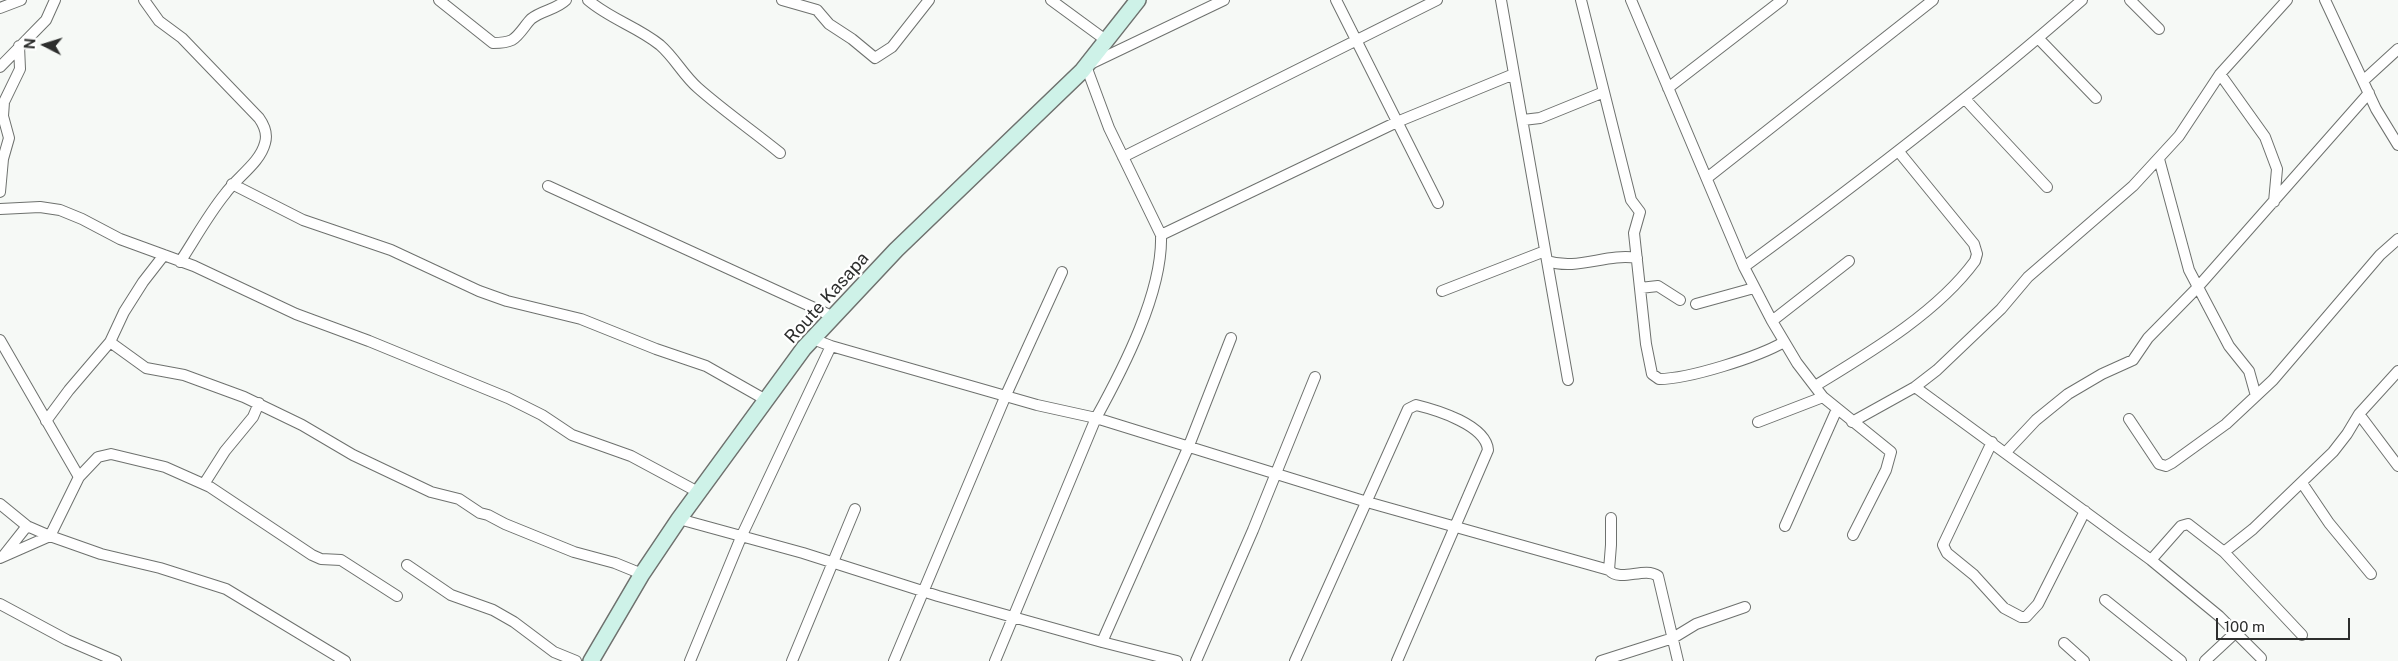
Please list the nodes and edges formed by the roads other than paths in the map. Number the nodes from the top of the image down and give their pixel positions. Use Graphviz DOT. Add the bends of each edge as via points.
graph roads {
  1 [pos="21,0"];
  2 [pos="55,0"];
  3 [pos="144,0"];
  4 [pos="439,0"];
  5 [pos="566,0"];
  6 [pos="588,0"];
  7 [pos="782,0"];
  8 [pos="929,0"];
  9 [pos="1051,0"];
  10 [pos="1138,0"];
  11 [pos="1224,0"];
  12 [pos="1336,0"];
  13 [pos="1437,0"];
  14 [pos="1501,0"];
  15 [pos="1581,0"];
  16 [pos="1631,0"];
  17 [pos="1782,0"];
  18 [pos="1933,0"];
  19 [pos="2082,0"];
  20 [pos="2130,0"];
  21 [pos="2287,0"];
  22 [pos="2325,0"];
  23 [pos="0,8"];
  24 [pos="2159,29"];
  25 [pos="2038,38"];
  26 [pos="1356,39"];
  27 [pos="1107,41"];
  28 [pos="20,46"];
  29 [pos="2398,49"];
  30 [pos="1086,66"];
  31 [pos="0,67"];
  32 [pos="1514,74"];
  33 [pos="2220,74"];
  34 [pos="2363,81"];
  35 [pos="1668,88"];
  36 [pos="1604,92"];
  37 [pos="2369,93"];
  38 [pos="2096,98"];
  39 [pos="1965,99"];
  40 [pos="1522,120"];
  41 [pos="1397,122"];
  42 [pos="2398,145"];
  43 [pos="780,152"];
  44 [pos="1899,152"];
  45 [pos="1123,156"];
  46 [pos="2159,158"];
  47 [pos="1706,178"];
  48 [pos="232,184"];
  49 [pos="548,186"];
  50 [pos="2047,187"];
  51 [pos="0,192"];
  52 [pos="0,201"];
  53 [pos="2274,202"];
  54 [pos="1438,203"];
  55 [pos="0,209"];
  56 [pos="1161,235"];
  57 [pos="2398,239"];
  58 [pos="164,254"];
  59 [pos="1546,256"];
  60 [pos="1637,258"];
  61 [pos="1848,261"];
  62 [pos="180,262"];
  63 [pos="1744,267"];
  64 [pos="1062,272"];
  65 [pos="1640,288"];
  66 [pos="1754,288"];
  67 [pos="2197,288"];
  68 [pos="1442,291"];
  69 [pos="1680,300"];
  70 [pos="1696,304"];
  71 [pos="834,317"];
  72 [pos="1772,322"];
  73 [pos="1231,338"];
  74 [pos="813,339"];
  75 [pos="0,340"];
  76 [pos="110,342"];
  77 [pos="1784,342"];
  78 [pos="831,346"];
  79 [pos="2398,371"];
  80 [pos="1314,377"];
  81 [pos="1568,380"];
  82 [pos="1815,386"];
  83 [pos="1915,387"];
  84 [pos="1006,395"];
  85 [pos="1823,396"];
  86 [pos="2256,396"];
  87 [pos="766,400"];
  88 [pos="259,403"];
  89 [pos="1837,409"];
  90 [pos="2358,414"];
  91 [pos="1096,418"];
  92 [pos="2129,419"];
  93 [pos="46,421"];
  94 [pos="1758,422"];
  95 [pos="1852,422"];
  96 [pos="1992,442"];
  97 [pos="1188,448"];
  98 [pos="2006,452"];
  99 [pos="2398,466"];
  100 [pos="1275,473"];
  101 [pos="79,477"];
  102 [pos="2302,483"];
  103 [pos="204,484"];
  104 [pos="698,492"];
  105 [pos="1367,502"];
  106 [pos="0,504"];
  107 [pos="854,509"];
  108 [pos="2085,511"];
  109 [pos="1611,518"];
  110 [pos="679,519"];
  111 [pos="1455,525"];
  112 [pos="27,526"];
  113 [pos="1785,526"];
  114 [pos="742,535"];
  115 [pos="1853,535"];
  116 [pos="50,536"];
  117 [pos="2224,552"];
  118 [pos="2,557"];
  119 [pos="2152,560"];
  120 [pos="833,562"];
  121 [pos="407,566"];
  122 [pos="1609,570"];
  123 [pos="642,574"];
  124 [pos="2371,574"];
  125 [pos="923,591"];
  126 [pos="397,596"];
  127 [pos="2105,600"];
  128 [pos="0,604"];
  129 [pos="1745,607"];
  130 [pos="1014,617"];
  131 [pos="2235,633"];
  132 [pos="2302,635"];
  133 [pos="1672,638"];
  134 [pos="1102,642"];
  135 [pos="2064,643"];
  136 [pos="2261,658"];
  137 [pos="116,661"];
  138 [pos="345,661"];
  139 [pos="576,661"];
  140 [pos="592,661"];
  141 [pos="690,661"];
  142 [pos="792,661"];
  143 [pos="894,661"];
  144 [pos="995,661"];
  145 [pos="1177,661"];
  146 [pos="1196,661"];
  147 [pos="1295,661"];
  148 [pos="1397,661"];
  149 [pos="1601,661"];
  150 [pos="1678,661"];
  151 [pos="2084,661"];
  152 [pos="2180,661"];
  153 [pos="2205,661"];
  1 -- 23 [label="street"];
  2 -- 28 [label="street" via="46,20"];
  3 -- 48 [label="street" via="159,21 182,38 264,125 266,141 258,158"];
  4 -- 5 [label="street" via="493,43 513,39 532,19"];
  6 -- 43 [label="street" via="658,44 676,60 697,87"];
  7 -- 8 [label="street" via="817,10 829,24 875,58 892,47"];
  9 -- 27 [label="street"];
  10 -- 27 [label="main road, Route Kasapa"];
  11 -- 30 [label="street"];
  12 -- 26 [label="street"];
  13 -- 26 [label="street"];
  14 -- 32 [label="street"];
  15 -- 36 [label="street"];
  16 -- 35 [label="street"];
  17 -- 35 [label="street"];
  18 -- 47 [label="street"];
  19 -- 25 [label="street"];
  20 -- 24 [label="street"];
  21 -- 33 [label="street"];
  22 -- 34 [label="street"];
  25 -- 38 [label="street"];
  25 -- 39 [label="street"];
  26 -- 41 [label="street"];
  26 -- 45 [label="street"];
  27 -- 30 [label="main road, Route Kasapa"];
  28 -- 31 [label="street"];
  28 -- 51 [label="street" via="20,69 4,102 3,116 9,138"];
  29 -- 34 [label="street"];
  30 -- 45 [label="street"];
  30 -- 71 [label="main road, Route Kasapa" via="896,250"];
  32 -- 40 [label="street"];
  32 -- 41 [label="street"];
  33 -- 46 [label="street" via="2179,136"];
  33 -- 53 [label="street" via="2265,137 2277,170"];
  34 -- 37 [label="street"];
  35 -- 47 [label="street"];
  36 -- 40 [label="street" via="1540,118"];
  36 -- 60 [label="street" via="1631,200 1640,212 1634,230"];
  37 -- 42 [label="street"];
  37 -- 53 [label="street"];
  39 -- 44 [label="street"];
  39 -- 50 [label="street"];
  40 -- 59 [label="street"];
  41 -- 54 [label="street"];
  41 -- 56 [label="street"];
  44 -- 63 [label="street"];
  44 -- 82 [label="street" via="1974,244 1975,261 1941,297 1902,329"];
  45 -- 56 [label="street"];
  46 -- 67 [label="street" via="2186,260"];
  46 -- 83 [label="street" via="2133,186 2028,277 1962,348"];
  47 -- 63 [label="street"];
  48 -- 62 [label="street"];
  48 -- 87 [label="street" via="303,220 391,250 479,292 581,320 706,366"];
  49 -- 71 [label="street"];
  52 -- 55 [label="street"];
  53 -- 67 [label="street"];
  55 -- 58 [label="street" via="40,207 60,210"];
  56 -- 91 [label="street" via="1155,286 1112,389"];
  57 -- 86 [label="street" via="2380,255"];
  58 -- 62 [label="street"];
  58 -- 76 [label="street" via="133,297"];
  59 -- 60 [label="street" via="1568,266 1613,257"];
  59 -- 68 [label="street"];
  59 -- 81 [label="street"];
  60 -- 65 [label="street"];
  61 -- 72 [label="street"];
  62 -- 104 [label="street" via="296,314 508,398 542,414 572,435 631,456"];
  63 -- 66 [label="street"];
  64 -- 84 [label="street"];
  65 -- 69 [label="street" via="1658,286"];
  65 -- 77 [label="street" via="1652,374 1659,379 1750,358"];
  66 -- 70 [label="street"];
  66 -- 72 [label="street"];
  67 -- 86 [label="street" via="2229,346 2249,371"];
  67 -- 98 [label="street" via="2148,338 2133,360 2068,394 2036,420"];
  71 -- 74 [label="main road, Route Kasapa"];
  72 -- 77 [label="street"];
  73 -- 97 [label="street"];
  74 -- 78 [label="street"];
  74 -- 87 [label="main road, Route Kasapa"];
  75 -- 93 [label="street"];
  76 -- 88 [label="street" via="146,368 184,375"];
  76 -- 93 [label="street"];
  77 -- 82 [label="street"];
  78 -- 84 [label="street"];
  78 -- 114 [label="street"];
  79 -- 90 [label="street"];
  80 -- 100 [label="street"];
  82 -- 85 [label="street"];
  83 -- 95 [label="street"];
  83 -- 96 [label="street"];
  84 -- 91 [label="street"];
  84 -- 125 [label="street"];
  85 -- 89 [label="street"];
  85 -- 94 [label="street"];
  86 -- 92 [label="street" via="2226,424 2166,466 2159,464"];
  87 -- 104 [label="main road, Route Kasapa"];
  88 -- 103 [label="street" via="253,417 225,451"];
  88 -- 123 [label="street" via="353,455 432,492 460,499 480,513 574,552"];
  89 -- 95 [label="street"];
  89 -- 113 [label="street"];
  90 -- 99 [label="street"];
  90 -- 102 [label="street" via="2333,452"];
  91 -- 97 [label="street"];
  91 -- 130 [label="street"];
  93 -- 101 [label="street"];
  95 -- 115 [label="street" via="1891,456"];
  96 -- 98 [label="street"];
  96 -- 108 [label="street" via="1943,545 1947,553 1974,575 2004,608 2026,617 2038,604"];
  97 -- 100 [label="street"];
  97 -- 134 [label="street"];
  98 -- 108 [label="street"];
  100 -- 105 [label="street"];
  100 -- 146 [label="street"];
  101 -- 103 [label="street" via="98,457 111,454 165,467"];
  101 -- 116 [label="street"];
  102 -- 117 [label="street" via="2254,529"];
  102 -- 124 [label="street" via="2329,523"];
  103 -- 126 [label="street" via="312,555 341,560"];
  104 -- 110 [label="main road, Route Kasapa"];
  105 -- 111 [label="street"];
  105 -- 111 [label="street" via="1408,409 1416,405 1431,408 1470,426 1484,435 1488,442 1488,450"];
  105 -- 147 [label="street"];
  106 -- 112 [label="street"];
  107 -- 120 [label="street"];
  108 -- 119 [label="street"];
  109 -- 122 [label="street"];
  110 -- 114 [label="street"];
  110 -- 123 [label="main road, Route Kasapa"];
  111 -- 122 [label="street"];
  111 -- 148 [label="street"];
  112 -- 116 [label="street"];
  112 -- 118 [label="street"];
  114 -- 120 [label="street"];
  114 -- 141 [label="street"];
  116 -- 118 [label="street"];
  116 -- 138 [label="street" via="101,554 154,566 226,589"];
  117 -- 119 [label="street" via="2188,524 2181,526"];
  117 -- 132 [label="street"];
  119 -- 131 [label="street"];
  120 -- 125 [label="street"];
  120 -- 142 [label="street"];
  121 -- 139 [label="street" via="451,595 494,610 554,652"];
  122 -- 133 [label="street" via="1618,574 1650,571 1658,576"];
  123 -- 140 [label="main road, Route Kasapa"];
  125 -- 130 [label="street"];
  125 -- 143 [label="street"];
  127 -- 152 [label="street"];
  128 -- 137 [label="street" via="67,640"];
  129 -- 133 [label="street" via="1690,627"];
  130 -- 134 [label="street"];
  130 -- 144 [label="street"];
  131 -- 136 [label="street"];
  131 -- 153 [label="street"];
  133 -- 149 [label="street"];
  133 -- 150 [label="street"];
  134 -- 145 [label="street"];
  135 -- 151 [label="street"];
}
